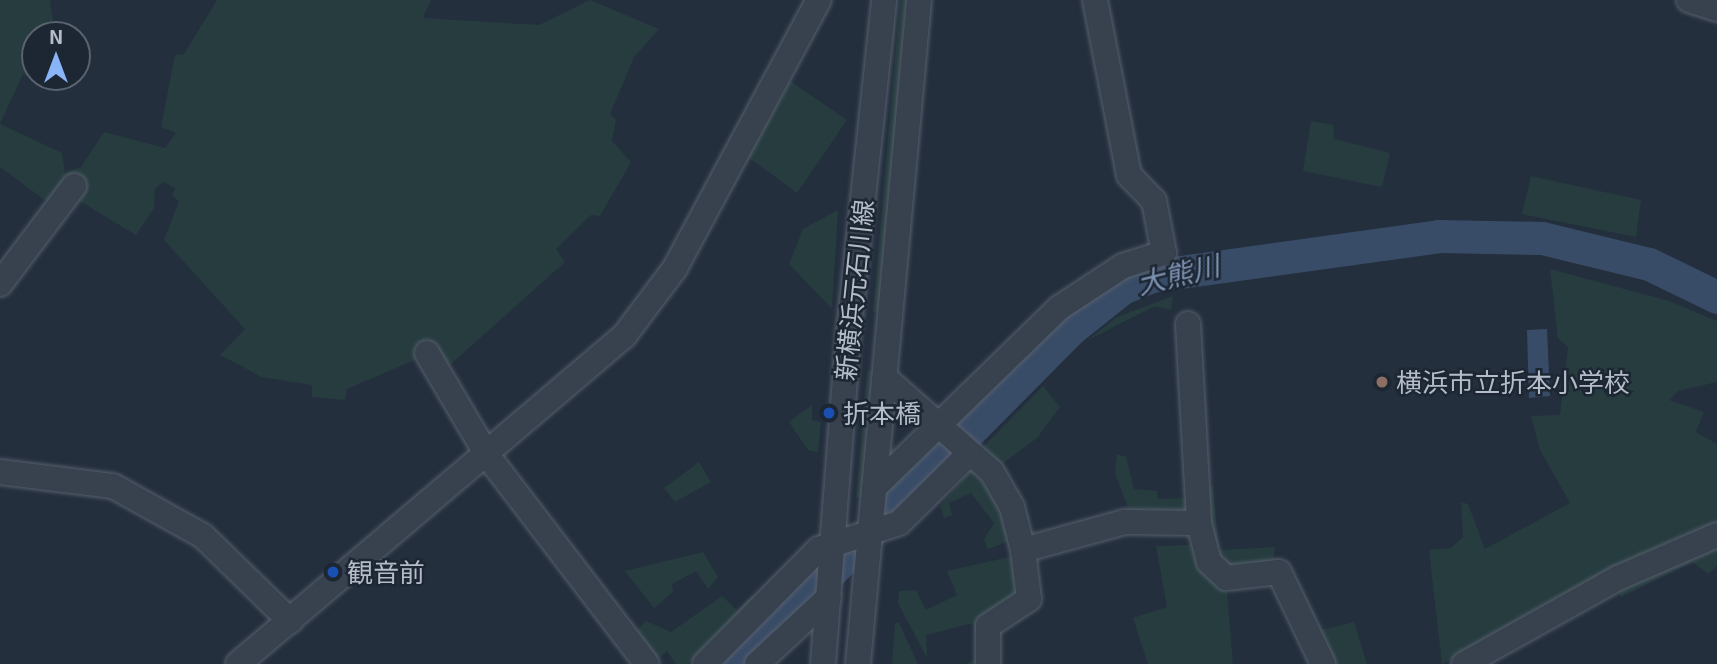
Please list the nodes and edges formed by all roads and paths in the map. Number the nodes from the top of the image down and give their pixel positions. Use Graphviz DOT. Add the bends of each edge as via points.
graph roads {
  1 [pos="819,0"];
  2 [pos="884,0"];
  3 [pos="919,0"];
  4 [pos="1095,0"];
  5 [pos="1689,0"];
  6 [pos="1717,9"];
  7 [pos="74,186"];
  8 [pos="0,284"];
  9 [pos="1188,324"];
  10 [pos="427,353"];
  11 [pos="885,378"];
  12 [pos="939,425"];
  13 [pos="487,455"];
  14 [pos="968,455"];
  15 [pos="0,472"];
  16 [pos="874,489"];
  17 [pos="1199,523"];
  18 [pos="870,533"];
  19 [pos="1717,535"];
  20 [pos="832,543"];
  21 [pos="1023,550"];
  22 [pos="829,597"];
  23 [pos="290,621"];
  24 [pos="733,652"];
  25 [pos="238,664"];
  26 [pos="647,664"];
  27 [pos="705,664"];
  28 [pos="757,664"];
  29 [pos="824,664"];
  30 [pos="858,664"];
  31 [pos="988,664"];
  32 [pos="1323,664"];
  33 [pos="1464,664"];
  1 -- 13 [label="street" via="740,155 647,308 596,364"];
  2 -- 20 [label="street, 新横浜元石川線"];
  3 -- 11 [label="street, 新横浜元石川線"];
  4 -- 12 [label="street" via="1129,175 1154,201 1164,253 1123,266 1059,307"];
  5 -- 6 [label="street"];
  7 -- 8 [label="street"];
  9 -- 17 [label="street"];
  10 -- 13 [label="street"];
  11 -- 12 [label="street"];
  11 -- 16 [label="street, 新横浜元石川線"];
  12 -- 14 [label="street"];
  12 -- 16 [label="street"];
  13 -- 23 [label="street"];
  13 -- 26 [label="street"];
  14 -- 18 [label="street" via="899,523"];
  14 -- 21 [label="street" via="992,472"];
  15 -- 23 [label="street" via="113,486 203,536"];
  16 -- 18 [label="street, 新横浜元石川線"];
  17 -- 21 [label="street" via="1125,522"];
  17 -- 32 [label="street" via="1209,562 1218,573 1231,578 1279,572"];
  18 -- 20 [label="street"];
  18 -- 30 [label="street, 新横浜元石川線"];
  19 -- 33 [label="street" via="1618,578"];
  20 -- 22 [label="street, 新横浜元石川線"];
  20 -- 24 [label="street"];
  21 -- 31 [label="street" via="1029,599 988,626"];
  22 -- 28 [label="street"];
  22 -- 29 [label="street, 新横浜元石川線"];
  23 -- 25 [label="street"];
  24 -- 27 [label="street"];
}
